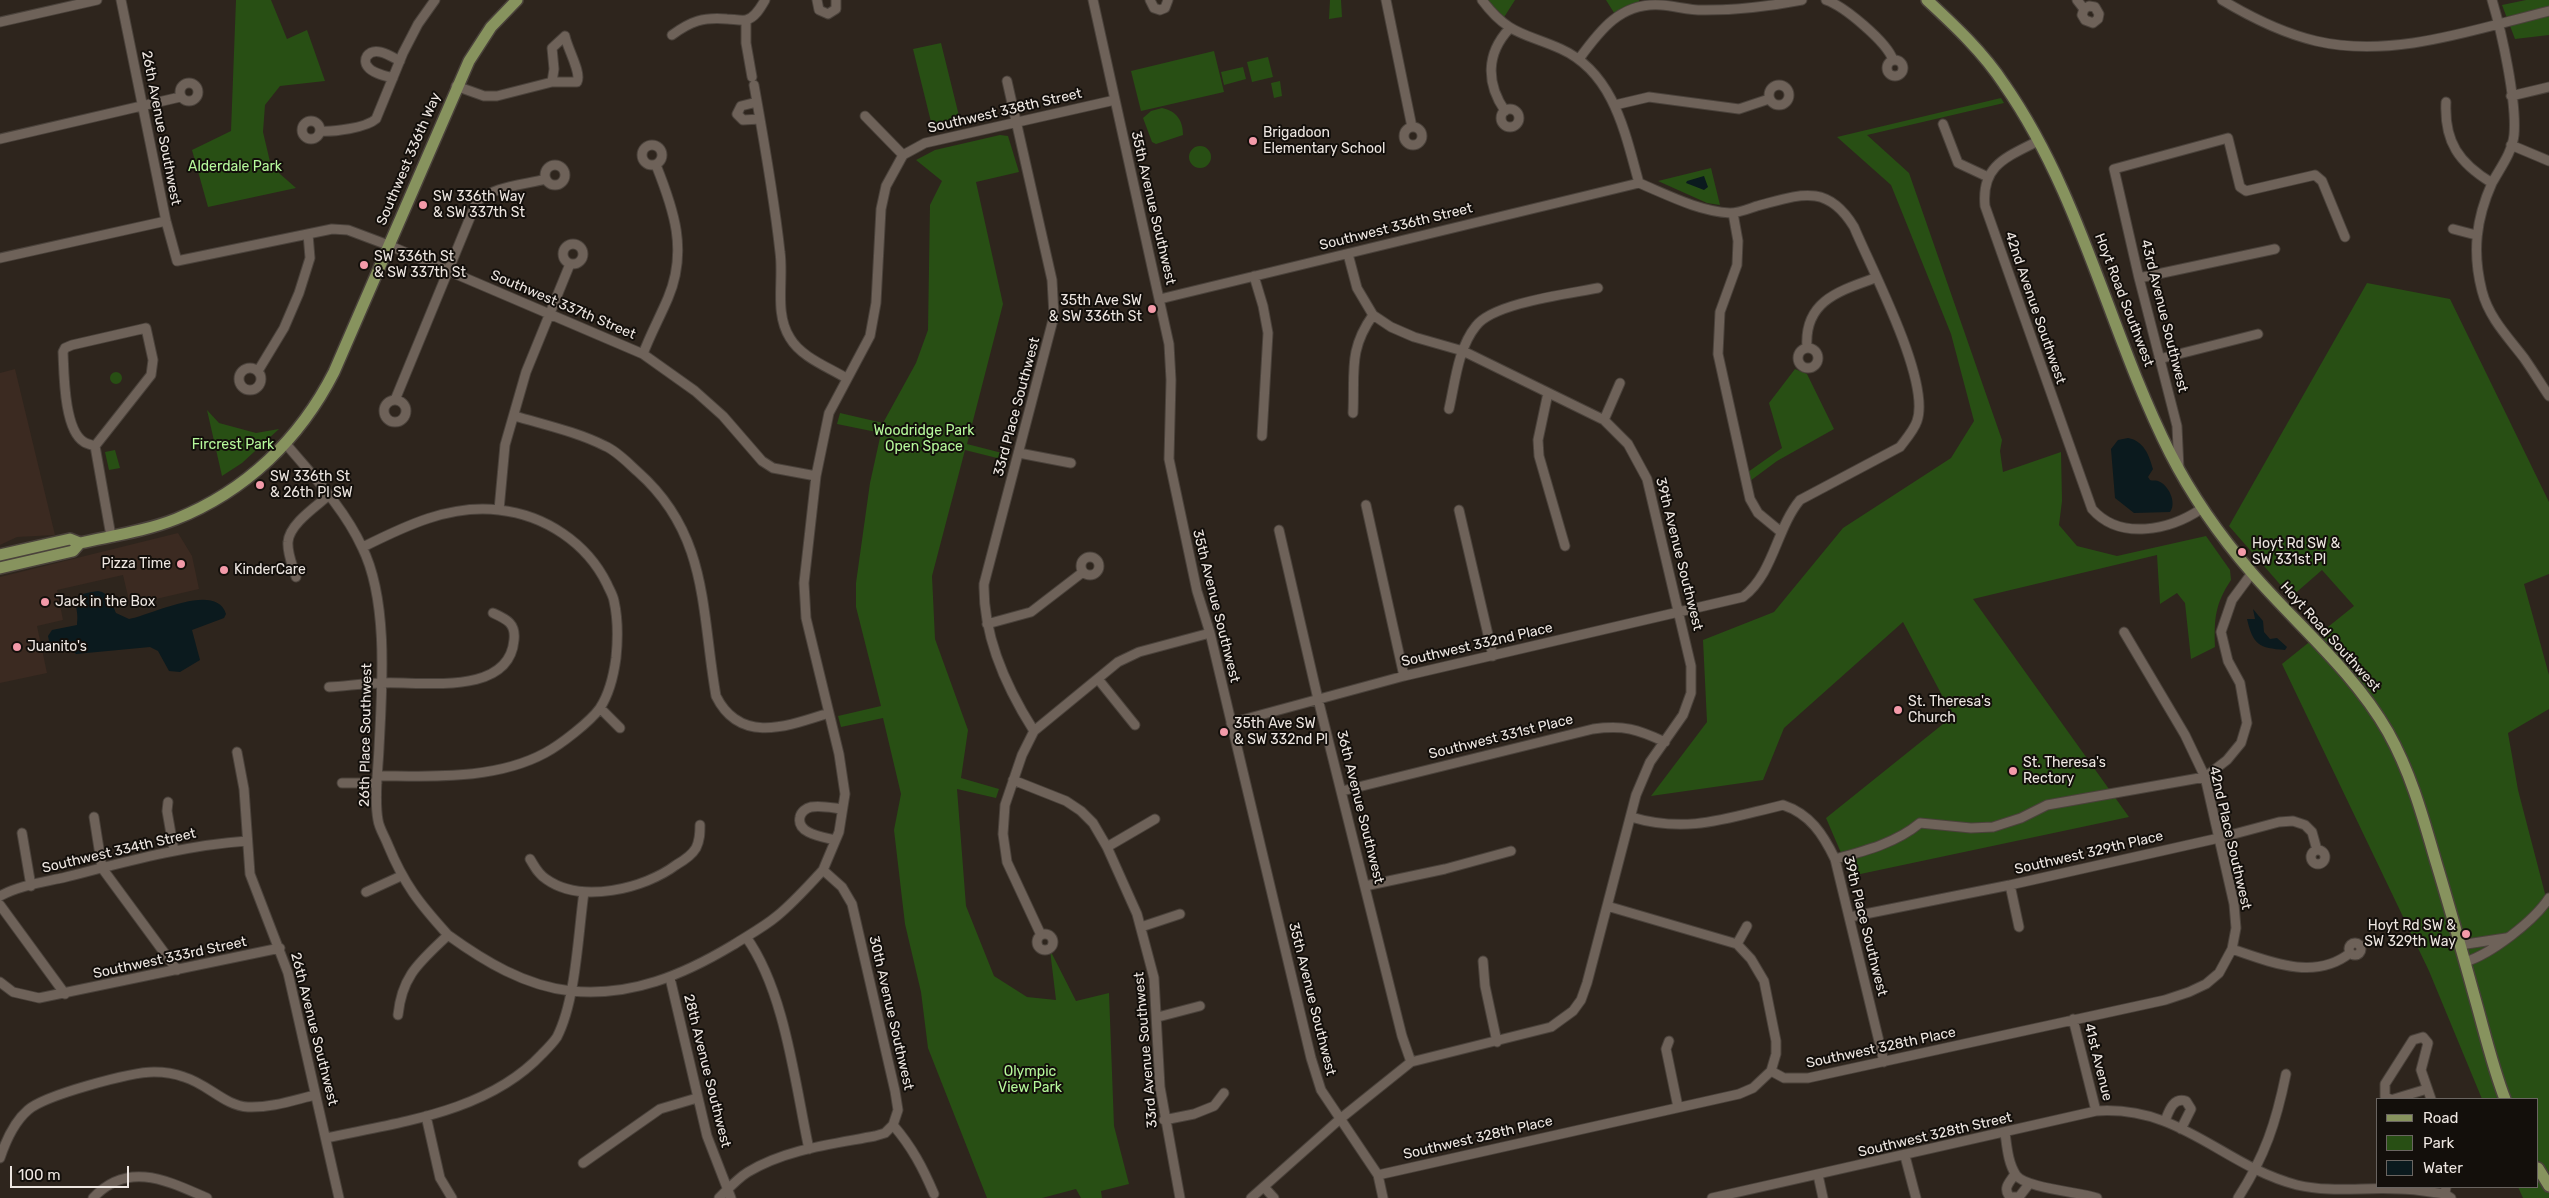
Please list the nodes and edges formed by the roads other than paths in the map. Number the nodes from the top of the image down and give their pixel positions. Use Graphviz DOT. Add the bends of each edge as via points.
graph roads {
  1 [pos="96,0"];
  2 [pos="121,0"];
  3 [pos="435,0"];
  4 [pos="517,0"];
  5 [pos="764,0"];
  6 [pos="816,0"];
  7 [pos="836,0"];
  8 [pos="1092,0"];
  9 [pos="1150,0"];
  10 [pos="1168,0"];
  11 [pos="1386,0"];
  12 [pos="1482,0"];
  13 [pos="1802,0"];
  14 [pos="1826,0"];
  15 [pos="1927,0"];
  16 [pos="2077,0"];
  17 [pos="2222,0"];
  18 [pos="2492,0"];
  19 [pos="1744,4"];
  20 [pos="2084,9"];
  21 [pos="2549,11"];
  22 [pos="746,20"];
  23 [pos="0,22"];
  24 [pos="2499,23"];
  25 [pos="1509,29"];
  26 [pos="672,36"];
  27 [pos="1579,58"];
  28 [pos="1893,60"];
  29 [pos="400,61"];
  30 [pos="393,78"];
  31 [pos="1008,81"];
  32 [pos="552,82"];
  33 [pos="456,86"];
  34 [pos="2549,87"];
  35 [pos="2511,96"];
  36 [pos="180,97"];
  37 [pos="1770,99"];
  38 [pos="1115,100"];
  39 [pos="757,102"];
  40 [pos="2446,102"];
  41 [pos="143,105"];
  42 [pos="1615,105"];
  43 [pos="1505,111"];
  44 [pos="865,116"];
  45 [pos="760,118"];
  46 [pos="1016,122"];
  47 [pos="1943,124"];
  48 [pos="1412,126"];
  49 [pos="320,131"];
  50 [pos="0,139"];
  51 [pos="2038,141"];
  52 [pos="2511,145"];
  53 [pos="903,155"];
  54 [pos="2549,161"];
  55 [pos="656,166"];
  56 [pos="1988,177"];
  57 [pos="546,179"];
  58 [pos="1639,183"];
  59 [pos="2492,183"];
  60 [pos="1733,213"];
  61 [pos="166,221"];
  62 [pos="2453,229"];
  63 [pos="308,234"];
  64 [pos="2476,235"];
  65 [pos="2345,237"];
  66 [pos="388,245"];
  67 [pos="2274,249"];
  68 [pos="1348,254"];
  69 [pos="0,258"];
  70 [pos="177,261"];
  71 [pos="570,264"];
  72 [pos="447,270"];
  73 [pos="1254,276"];
  74 [pos="1875,278"];
  75 [pos="2139,278"];
  76 [pos="1598,288"];
  77 [pos="1160,299"];
  78 [pos="548,315"];
  79 [pos="1373,315"];
  80 [pos="2258,334"];
  81 [pos="1807,347"];
  82 [pos="1463,351"];
  83 [pos="643,354"];
  84 [pos="2159,359"];
  85 [pos="258,371"];
  86 [pos="846,378"];
  87 [pos="1620,383"];
  88 [pos="1548,393"];
  89 [pos="2549,396"];
  90 [pos="395,400"];
  91 [pos="1449,409"];
  92 [pos="1353,413"];
  93 [pos="514,416"];
  94 [pos="1604,420"];
  95 [pos="1262,436"];
  96 [pos="286,444"];
  97 [pos="96,446"];
  98 [pos="1019,453"];
  99 [pos="1070,463"];
  100 [pos="2180,471"];
  101 [pos="816,476"];
  102 [pos="329,495"];
  103 [pos="1366,505"];
  104 [pos="2201,509"];
  105 [pos="499,510"];
  106 [pos="1459,510"];
  107 [pos="1279,530"];
  108 [pos="1781,532"];
  109 [pos="111,536"];
  110 [pos="80,543"];
  111 [pos="1565,546"];
  112 [pos="363,547"];
  113 [pos="0,555"];
  114 [pos="0,568"];
  115 [pos="1083,572"];
  116 [pos="2252,573"];
  117 [pos="296,577"];
  118 [pos="493,612"];
  119 [pos="1678,613"];
  120 [pos="987,624"];
  121 [pos="2124,632"];
  122 [pos="1210,633"];
  123 [pos="1493,656"];
  124 [pos="1404,676"];
  125 [pos="1098,679"];
  126 [pos="383,682"];
  127 [pos="329,687"];
  128 [pos="1318,699"];
  129 [pos="600,708"];
  130 [pos="830,713"];
  131 [pos="1231,723"];
  132 [pos="1135,725"];
  133 [pos="620,728"];
  134 [pos="1034,731"];
  135 [pos="1665,742"];
  136 [pos="237,752"];
  137 [pos="2205,777"];
  138 [pos="377,779"];
  139 [pos="1013,780"];
  140 [pos="342,783"];
  141 [pos="1342,791"];
  142 [pos="168,802"];
  143 [pos="842,809"];
  144 [pos="94,817"];
  145 [pos="1631,817"];
  146 [pos="1155,819"];
  147 [pos="700,825"];
  148 [pos="22,833"];
  149 [pos="2219,838"];
  150 [pos="835,840"];
  151 [pos="247,841"];
  152 [pos="1107,847"];
  153 [pos="2316,850"];
  154 [pos="174,851"];
  155 [pos="1511,851"];
  156 [pos="530,859"];
  157 [pos="1835,859"];
  158 [pos="102,868"];
  159 [pos="823,870"];
  160 [pos="401,876"];
  161 [pos="2010,885"];
  162 [pos="31,886"];
  163 [pos="1365,886"];
  164 [pos="366,892"];
  165 [pos="584,892"];
  166 [pos="0,896"];
  167 [pos="2549,898"];
  168 [pos="0,905"];
  169 [pos="1606,906"];
  170 [pos="1180,914"];
  171 [pos="1850,917"];
  172 [pos="1747,926"];
  173 [pos="1141,927"];
  174 [pos="2019,927"];
  175 [pos="448,935"];
  176 [pos="1041,935"];
  177 [pos="746,937"];
  178 [pos="2509,938"];
  179 [pos="1737,944"];
  180 [pos="2460,945"];
  181 [pos="280,948"];
  182 [pos="2232,949"];
  183 [pos="2350,953"];
  184 [pos="1483,961"];
  185 [pos="2465,962"];
  186 [pos="178,970"];
  187 [pos="670,978"];
  188 [pos="0,982"];
  189 [pos="570,991"];
  190 [pos="65,994"];
  191 [pos="1200,1006"];
  192 [pos="398,1015"];
  193 [pos="1158,1017"];
  194 [pos="2073,1019"];
  195 [pos="1669,1041"];
  196 [pos="1496,1042"];
  197 [pos="1411,1062"];
  198 [pos="1884,1062"];
  199 [pos="1771,1072"];
  200 [pos="2286,1074"];
  201 [pos="2427,1088"];
  202 [pos="1224,1093"];
  203 [pos="315,1095"];
  204 [pos="697,1098"];
  205 [pos="2388,1098"];
  206 [pos="2397,1098"];
  207 [pos="2431,1098"];
  208 [pos="2505,1098"];
  209 [pos="1678,1107"];
  210 [pos="2096,1111"];
  211 [pos="426,1116"];
  212 [pos="1340,1119"];
  213 [pos="1164,1120"];
  214 [pos="2165,1121"];
  215 [pos="893,1125"];
  216 [pos="2181,1129"];
  217 [pos="2005,1133"];
  218 [pos="4,1135"];
  219 [pos="326,1138"];
  220 [pos="809,1149"];
  221 [pos="1905,1156"];
  222 [pos="0,1158"];
  223 [pos="583,1163"];
  224 [pos="2257,1169"];
  225 [pos="2539,1170"];
  226 [pos="2015,1174"];
  227 [pos="1378,1175"];
  228 [pos="1818,1175"];
  229 [pos="2029,1184"];
  230 [pos="2549,1186"];
  231 [pos="1264,1187"];
  232 [pos="2447,1193"];
  233 [pos="729,1194"];
  234 [pos="934,1194"];
  235 [pos="93,1198"];
  236 [pos="207,1198"];
  237 [pos="337,1198"];
  238 [pos="452,1198"];
  239 [pos="719,1198"];
  240 [pos="1180,1198"];
  241 [pos="1251,1198"];
  242 [pos="1274,1198"];
  243 [pos="1383,1198"];
  244 [pos="1712,1198"];
  245 [pos="1823,1198"];
  246 [pos="1916,1198"];
  247 [pos="2097,1198"];
  248 [pos="2238,1198"];
  1 -- 23 [label="street"];
  2 -- 41 [label="street, 26th Avenue Southwest"];
  3 -- 29 [label="street" via="418,24"];
  4 -- 33 [label="main road, Southwest 336th Way" via="491,27"];
  5 -- 22 [label="street" via="756,13"];
  6 -- 7 [label="street" via="819,10 828,14 836,9"];
  8 -- 38 [label="street, 35th Avenue Southwest"];
  9 -- 10 [label="street" via="1154,8 1160,10 1165,8"];
  11 -- 48 [label="street"];
  12 -- 25 [label="street"];
  13 -- 19 [label="street"];
  14 -- 28 [label="street" via="1873,35"];
  15 -- 51 [label="main road, Hoyt Road Southwest" via="1975,47 2002,81"];
  16 -- 20 [label="street"];
  17 -- 24 [label="street" via="2283,32 2318,42 2354,46 2402,44"];
  18 -- 24 [label="street"];
  19 -- 27 [label="street" via="1706,10 1660,5 1632,8 1604,25"];
  21 -- 24 [label="street"];
  22 -- 26 [label="street" via="697,20"];
  22 -- 39 [label="street" via="746,43"];
  24 -- 35 [label="street"];
  25 -- 27 [label="street"];
  25 -- 43 [label="street" via="1498,41 1491,62 1494,86"];
  27 -- 42 [label="street"];
  29 -- 30 [label="street"];
  29 -- 30 [label="street" via="378,51 367,56 369,69"];
  30 -- 49 [label="street" via="373,122 332,132"];
  31 -- 46 [label="street, 33rd Place Southwest"];
  32 -- 32 [label="street" via="572,83 579,78 565,36 552,48"];
  32 -- 33 [label="street" via="497,96 484,96"];
  33 -- 66 [label="main road, Southwest 336th Way"];
  34 -- 35 [label="street"];
  35 -- 52 [label="street" via="2514,118"];
  36 -- 41 [label="street"];
  37 -- 42 [label="street" via="1739,109 1649,97"];
  38 -- 46 [label="street, Southwest 338th Street"];
  38 -- 77 [label="street, 35th Avenue Southwest"];
  39 -- 45 [label="street"];
  39 -- 45 [label="street" via="741,106 737,114 743,120"];
  40 -- 59 [label="street" via="2446,118 2456,154 2470,169"];
  41 -- 50 [label="street"];
  41 -- 61 [label="street, 26th Avenue Southwest"];
  42 -- 58 [label="street"];
  44 -- 53 [label="street"];
  45 -- 86 [label="street" via="781,255 780,311 784,326 790,339 801,350"];
  46 -- 53 [label="street, Southwest 338th Street" via="925,144"];
  46 -- 98 [label="street, 33rd Place Southwest" via="1054,300 1050,337"];
  47 -- 56 [label="street" via="1958,163"];
  51 -- 56 [label="street" via="2004,158"];
  51 -- 100 [label="main road, Hoyt Road Southwest" via="2083,234 2151,412"];
  52 -- 54 [label="street"];
  52 -- 59 [label="street"];
  53 -- 86 [label="street" via="886,186 881,209 876,303 870,336"];
  55 -- 83 [label="street" via="677,225 677,270"];
  56 -- 104 [label="street, 42nd Avenue Southwest" via="1986,206 2089,502 2097,515 2118,527 2152,528 2176,523"];
  57 -- 72 [label="street" via="481,197"];
  58 -- 60 [label="street" via="1687,204"];
  58 -- 68 [label="street, Southwest 336th Street"];
  59 -- 64 [label="street"];
  60 -- 74 [label="street" via="1795,196 1815,195 1828,200 1844,210"];
  60 -- 108 [label="street" via="1738,241 1737,265 1715,311 1721,374 1746,487 1758,513"];
  61 -- 69 [label="street"];
  61 -- 70 [label="street, 26th Avenue Southwest"];
  62 -- 64 [label="street"];
  63 -- 66 [label="street, Southwest 337th Street" via="332,229 348,230"];
  63 -- 70 [label="street, Southwest 337th Street"];
  63 -- 85 [label="street" via="310,258 299,293 284,328"];
  64 -- 89 [label="street" via="2478,267 2491,313"];
  65 -- 75 [label="street, 43rd Avenue Southwest" via="2322,181 2315,175 2246,191 2240,187 2228,138 2114,169"];
  66 -- 72 [label="street, Southwest 337th Street"];
  66 -- 96 [label="main road, Southwest 336th Way" via="327,385"];
  67 -- 75 [label="street"];
  68 -- 73 [label="street, Southwest 336th Street"];
  68 -- 79 [label="street" via="1357,288"];
  71 -- 78 [label="street"];
  72 -- 78 [label="street, Southwest 337th Street"];
  72 -- 90 [label="street"];
  73 -- 77 [label="street, Southwest 336th Street"];
  73 -- 95 [label="street" via="1264,306 1268,333"];
  74 -- 81 [label="street" via="1826,299 1810,324"];
  74 -- 108 [label="street" via="1909,353 1919,401 1917,420 1900,447 1800,500"];
  75 -- 84 [label="street, 43rd Avenue Southwest"];
  76 -- 82 [label="street" via="1501,308 1486,315 1475,326"];
  77 -- 122 [label="street, 35th Avenue Southwest" via="1168,344 1170,466 1197,591"];
  78 -- 83 [label="street, Southwest 337th Street"];
  78 -- 93 [label="street" via="526,372"];
  79 -- 82 [label="street, 39th Avenue Southwest" via="1414,337"];
  79 -- 92 [label="street" via="1362,331 1354,356"];
  80 -- 84 [label="street"];
  82 -- 88 [label="street, 39th Avenue Southwest"];
  82 -- 91 [label="street"];
  83 -- 101 [label="street, Southwest 337th Street" via="695,390 723,416 762,461 773,468"];
  84 -- 100 [label="street, 43rd Avenue Southwest" via="2177,426"];
  86 -- 101 [label="street" via="829,413"];
  87 -- 94 [label="street"];
  88 -- 94 [label="street, 39th Avenue Southwest"];
  88 -- 111 [label="street" via="1540,425 1539,456"];
  93 -- 105 [label="street" via="505,445"];
  93 -- 130 [label="street" via="607,446 647,480 671,510 692,548 700,580 714,687 724,712 743,725 760,729 791,725"];
  94 -- 119 [label="street, 39th Avenue Southwest" via="1628,444 1647,479"];
  96 -- 102 [label="street, 26th Place Southwest"];
  96 -- 109 [label="main road" via="248,480 213,502 175,520"];
  97 -- 97 [label="street" via="84,442 74,431 68,406 64,350 72,345 146,328 153,360 151,375"];
  97 -- 109 [label="street"];
  98 -- 99 [label="street"];
  98 -- 120 [label="street, 33rd Place Southwest" via="984,584"];
  100 -- 104 [label="main road, Hoyt Road Southwest"];
  101 -- 130 [label="street" via="804,583 806,618"];
  102 -- 112 [label="street, 26th Place Southwest"];
  102 -- 117 [label="street" via="293,528 288,541"];
  103 -- 124 [label="street"];
  104 -- 116 [label="main road, Hoyt Road Southwest"];
  105 -- 112 [label="street" via="428,517"];
  105 -- 129 [label="street" via="554,527 580,546 599,568 614,600 618,642 614,674"];
  106 -- 123 [label="street"];
  107 -- 128 [label="street, 36th Avenue Southwest"];
  108 -- 119 [label="street, Southwest 332nd Place" via="1759,582 1743,597"];
  109 -- 110 [label="main road"];
  110 -- 113 [label="main road" via="70,539"];
  110 -- 114 [label="main road" via="73,551"];
  112 -- 126 [label="street, 26th Place Southwest" via="378,609"];
  115 -- 120 [label="street" via="1031,612"];
  116 -- 137 [label="street" via="2232,600 2221,632 2228,661 2240,683 2246,722 2240,742 2232,753"];
  116 -- 180 [label="main road, Hoyt Road Southwest" via="2354,684 2388,732 2418,798"];
  118 -- 126 [label="street" via="508,620 515,636 514,647 501,669 482,678 455,682"];
  119 -- 123 [label="street, Southwest 332nd Place"];
  119 -- 135 [label="street, 39th Avenue Southwest" via="1691,666 1692,685 1683,715"];
  120 -- 134 [label="street, 33rd Place Southwest" via="1001,669"];
  121 -- 137 [label="street, 42nd Place Southwest" via="2185,735"];
  122 -- 125 [label="street" via="1139,652 1118,662"];
  122 -- 131 [label="street, 35th Avenue Southwest"];
  123 -- 124 [label="street, Southwest 332nd Place"];
  124 -- 128 [label="street, Southwest 332nd Place"];
  125 -- 132 [label="street"];
  125 -- 134 [label="street"];
  126 -- 127 [label="street"];
  126 -- 138 [label="street, 26th Place Southwest"];
  128 -- 131 [label="street, Southwest 332nd Place"];
  128 -- 141 [label="street, 36th Avenue Southwest"];
  129 -- 133 [label="street"];
  129 -- 138 [label="street" via="545,753 514,765 477,772"];
  130 -- 143 [label="street" via="845,794"];
  131 -- 212 [label="street, 35th Avenue Southwest" via="1311,1058 1321,1090"];
  134 -- 139 [label="street"];
  135 -- 141 [label="street, Southwest 331st Place" via="1628,727 1593,729"];
  135 -- 145 [label="street, 39th Avenue Southwest" via="1650,762"];
  136 -- 151 [label="street, 26th Avenue Southwest" via="245,793"];
  137 -- 149 [label="street, 42nd Place Southwest"];
  137 -- 157 [label="street" via="2047,805 1993,827 1920,823 1885,843"];
  138 -- 140 [label="street"];
  138 -- 160 [label="street, 26th Place Southwest" via="378,821"];
  139 -- 152 [label="street, 33rd Avenue Southwest" via="1046,791 1081,811 1093,823"];
  139 -- 176 [label="street" via="1005,805 1003,834 1007,862"];
  141 -- 163 [label="street, 36th Avenue Southwest"];
  142 -- 154 [label="street"];
  143 -- 150 [label="street"];
  143 -- 150 [label="street" via="811,807 800,816 800,824 805,830"];
  144 -- 158 [label="street"];
  145 -- 157 [label="street, 39th Place Southwest" via="1663,825 1691,826 1783,805 1811,820"];
  145 -- 169 [label="street, 39th Avenue Southwest"];
  146 -- 152 [label="street"];
  147 -- 165 [label="street" via="700,838 695,850 666,873 622,890"];
  148 -- 162 [label="street"];
  149 -- 153 [label="street, Southwest 329th Place" via="2294,821 2312,832"];
  149 -- 161 [label="street, Southwest 329th Place"];
  149 -- 182 [label="street, 42nd Place Southwest" via="2234,904 2236,928"];
  150 -- 159 [label="street"];
  151 -- 154 [label="street, Southwest 334th Street"];
  151 -- 181 [label="street, 26th Avenue Southwest" via="250,874"];
  152 -- 173 [label="street, 33rd Avenue Southwest"];
  154 -- 158 [label="street, Southwest 334th Street"];
  155 -- 163 [label="street" via="1444,870"];
  156 -- 165 [label="street" via="538,873 548,881"];
  157 -- 171 [label="street, 39th Place Southwest"];
  158 -- 162 [label="street, Southwest 334th Street"];
  158 -- 186 [label="street"];
  159 -- 177 [label="street" via="776,918"];
  159 -- 215 [label="street, 30th Avenue Southwest" via="842,887 852,904 895,1091 898,1110"];
  160 -- 164 [label="street"];
  160 -- 175 [label="street, 26th Place Southwest" via="420,904"];
  161 -- 171 [label="street, Southwest 329th Place"];
  161 -- 174 [label="street"];
  162 -- 166 [label="street, Southwest 334th Street"];
  163 -- 197 [label="street, 36th Avenue Southwest"];
  165 -- 189 [label="street"];
  167 -- 178 [label="street"];
  168 -- 190 [label="street"];
  169 -- 179 [label="street"];
  169 -- 196 [label="street, 39th Avenue Southwest" via="1581,1000 1573,1011 1551,1027"];
  170 -- 173 [label="street"];
  171 -- 198 [label="street, 39th Place Southwest"];
  172 -- 179 [label="street"];
  173 -- 193 [label="street, 33rd Avenue Southwest" via="1154,978"];
  175 -- 189 [label="street" via="481,959 520,977"];
  175 -- 192 [label="street" via="414,968 400,995"];
  177 -- 187 [label="street"];
  177 -- 220 [label="street" via="759,954 780,1012"];
  178 -- 180 [label="street"];
  178 -- 185 [label="street" via="2481,957"];
  179 -- 199 [label="street" via="1764,981 1776,1041"];
  180 -- 185 [label="main road, Hoyt Road Southwest"];
  181 -- 186 [label="street, Southwest 333rd Street"];
  181 -- 203 [label="street, 26th Avenue Southwest"];
  182 -- 183 [label="street" via="2298,968 2341,960"];
  182 -- 194 [label="street, Southwest 328th Place" via="2219,973 2189,992"];
  184 -- 196 [label="street"];
  185 -- 208 [label="main road, Hoyt Road Southwest"];
  186 -- 190 [label="street, Southwest 333rd Street"];
  187 -- 189 [label="street" via="621,990"];
  187 -- 204 [label="street, 28th Avenue Southwest"];
  188 -- 190 [label="street, Southwest 333rd Street" via="26,997"];
  189 -- 211 [label="street" via="556,1039 516,1078 484,1096"];
  191 -- 193 [label="street"];
  193 -- 213 [label="street, 33rd Avenue Southwest"];
  194 -- 198 [label="street, Southwest 328th Place"];
  194 -- 210 [label="street, 41st Avenue"];
  195 -- 209 [label="street" via="1666,1049"];
  196 -- 197 [label="street, 39th Avenue Southwest"];
  197 -- 212 [label="street"];
  198 -- 199 [label="street, Southwest 328th Place" via="1808,1078 1784,1078"];
  199 -- 209 [label="street, Southwest 328th Place" via="1753,1088 1739,1094"];
  200 -- 224 [label="street" via="2279,1112"];
  201 -- 205 [label="street" via="2421,1070 2428,1043 2426,1039 2419,1038 2414,1040 2385,1084 2383,1091"];
  201 -- 206 [label="street"];
  201 -- 207 [label="street"];
  202 -- 213 [label="street" via="1214,1106"];
  203 -- 218 [label="street" via="247,1107 228,1102 208,1086 184,1076 153,1072 46,1098"];
  203 -- 219 [label="street, 26th Avenue Southwest"];
  204 -- 223 [label="street" via="660,1109"];
  204 -- 233 [label="street, 28th Avenue Southwest" via="707,1136"];
  209 -- 227 [label="street, Southwest 328th Place"];
  210 -- 214 [label="street, Southwest 328th Street" via="2134,1111"];
  210 -- 217 [label="street, Southwest 328th Street"];
  211 -- 219 [label="street"];
  211 -- 238 [label="street" via="440,1178"];
  212 -- 227 [label="street, 35th Avenue Southwest"];
  212 -- 231 [label="street"];
  213 -- 240 [label="street, 33rd Avenue Southwest"];
  214 -- 216 [label="street, Southwest 328th Street"];
  214 -- 216 [label="street" via="2174,1102 2186,1101 2191,1109"];
  215 -- 220 [label="street" via="876,1136"];
  215 -- 234 [label="street" via="921,1163"];
  216 -- 224 [label="street, Southwest 328th Street"];
  217 -- 221 [label="street, Southwest 328th Street"];
  217 -- 226 [label="street"];
  218 -- 222 [label="street"];
  219 -- 237 [label="street, 26th Avenue Southwest"];
  220 -- 233 [label="street" via="747,1172"];
  221 -- 228 [label="street, Southwest 328th Street"];
  221 -- 246 [label="street"];
  224 -- 232 [label="street, Southwest 328th Street" via="2275,1178 2317,1189 2398,1188"];
  224 -- 248 [label="street"];
  225 -- 230 [label="main road"];
  226 -- 229 [label="street"];
  226 -- 229 [label="street" via="2007,1186 2010,1196 2019,1196"];
  227 -- 243 [label="street, 35th Avenue Southwest"];
  228 -- 244 [label="street, Southwest 328th Street"];
  228 -- 245 [label="street"];
  229 -- 247 [label="street"];
  231 -- 241 [label="street"];
  231 -- 242 [label="street"];
  233 -- 239 [label="street"];
  235 -- 236 [label="street" via="122,1178 135,1176 152,1176"];
}
